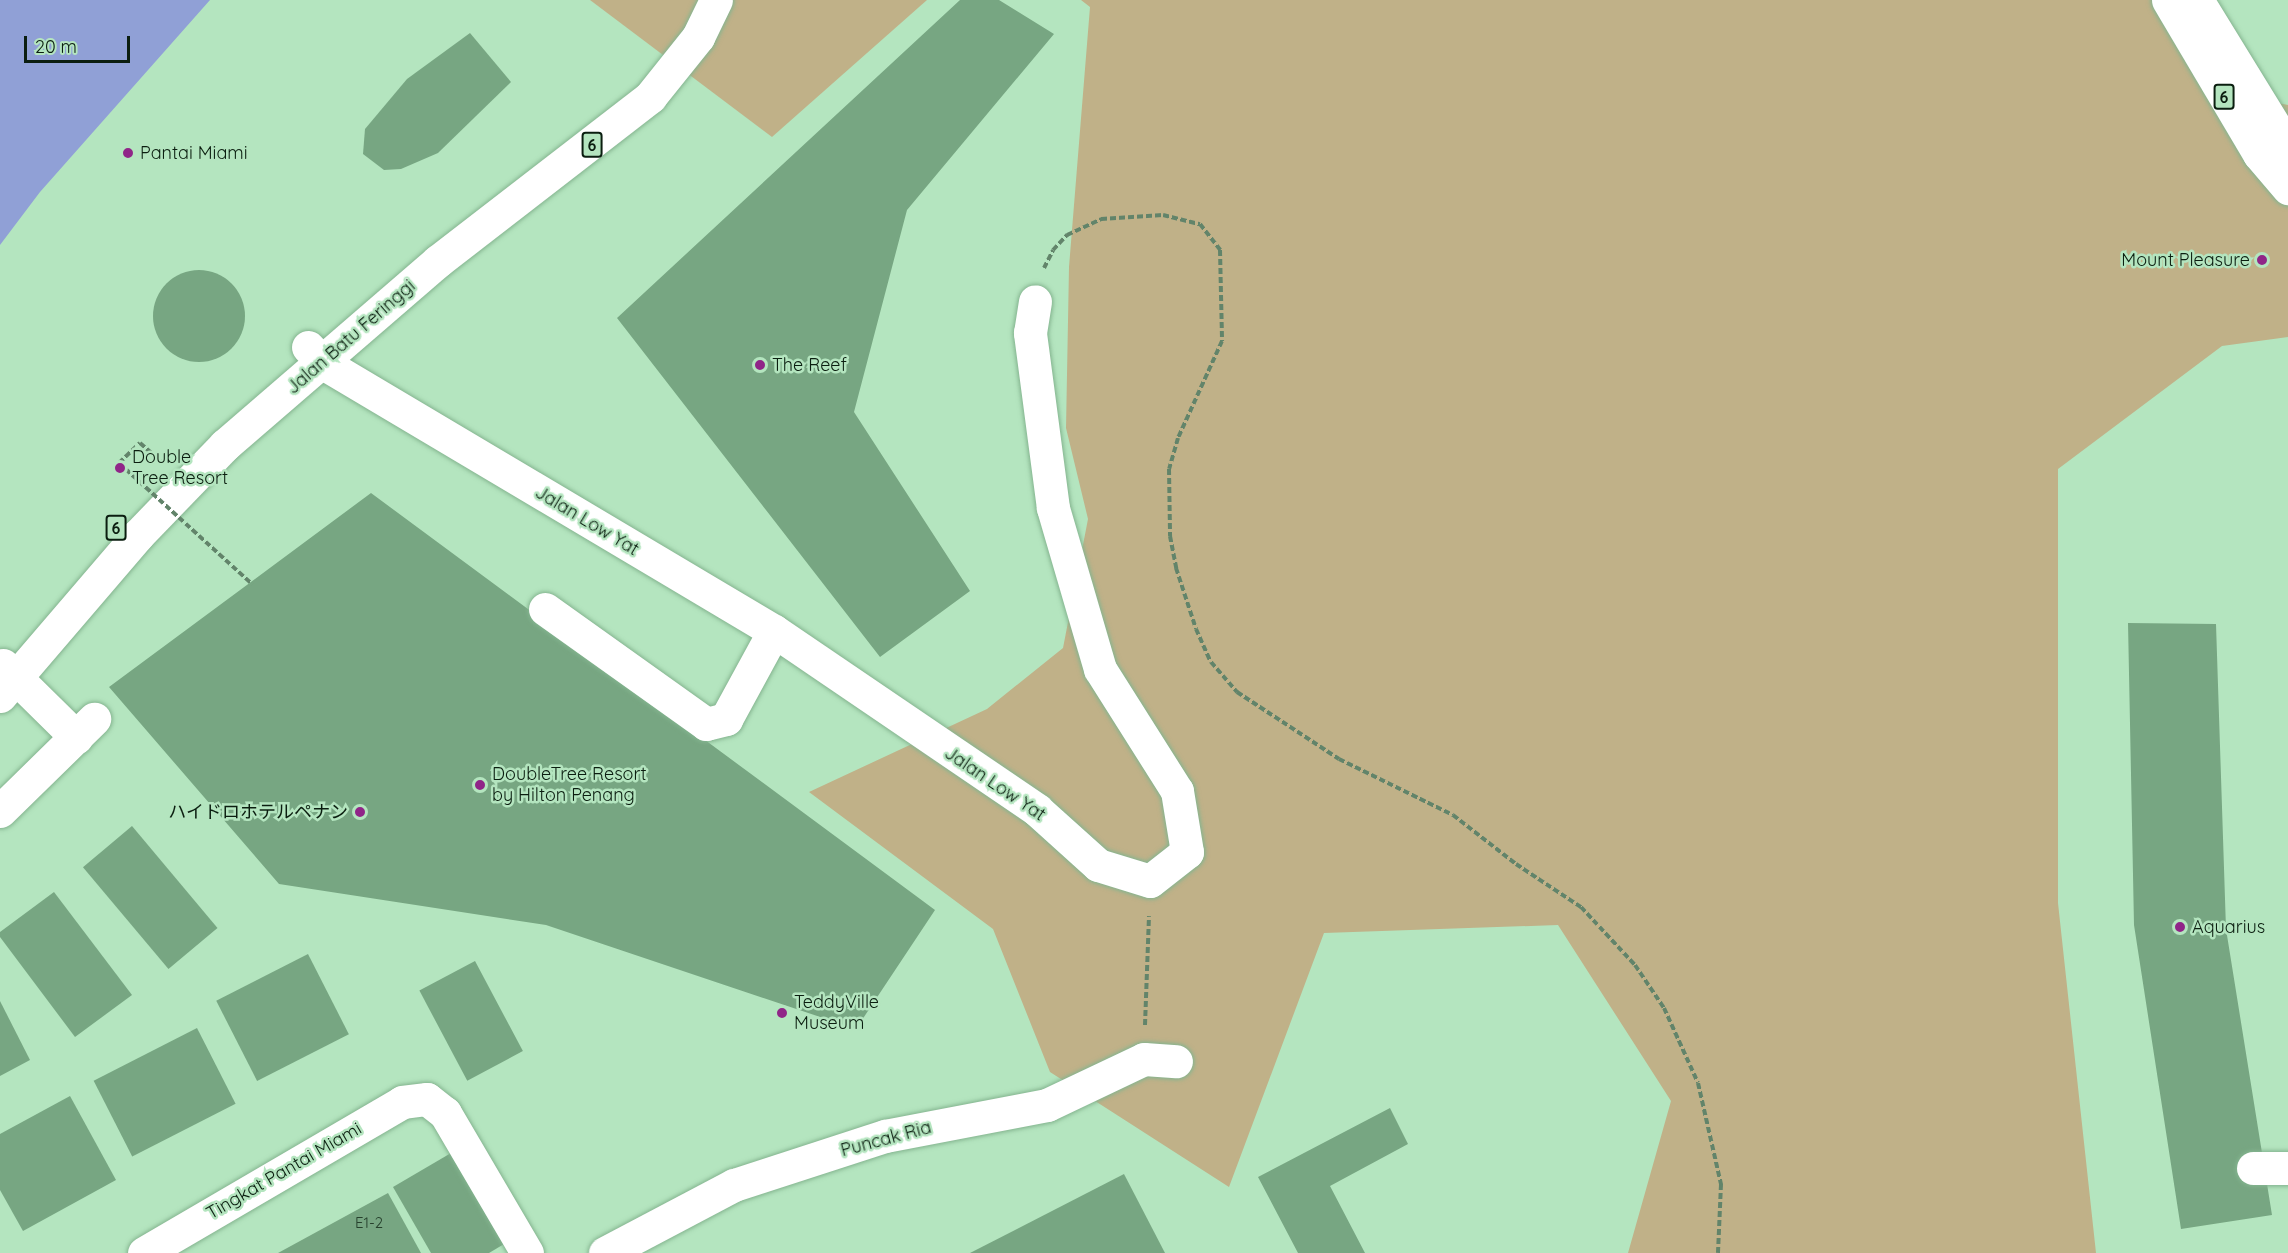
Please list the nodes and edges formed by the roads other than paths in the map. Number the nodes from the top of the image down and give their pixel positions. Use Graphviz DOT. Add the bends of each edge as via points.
graph roads {
  1 [pos="694,0"];
  2 [pos="716,0"];
  3 [pos="2168,0"];
  4 [pos="2197,0"];
  5 [pos="2288,148"];
  6 [pos="2288,188"];
  7 [pos="1035,300"];
  8 [pos="315,355"];
  9 [pos="544,609"];
  10 [pos="774,632"];
  11 [pos="5,677"];
  12 [pos="0,810"];
  13 [pos="1176,1061"];
  14 [pos="2253,1167"];
  15 [pos="2288,1168"];
  16 [pos="144,1253"];
  17 [pos="527,1253"];
  18 [pos="605,1253"];
  1 -- 8 [label="street, Jalan Batu Feringgi / 6" via="681,28 634,83 578,132 460,215"];
  2 -- 8 [label="street, Jalan Batu Feringgi / 6" via="698,37 650,97"];
  3 -- 6 [label="street, 6" via="2259,154"];
  4 -- 5 [label="street, 6"];
  7 -- 10 [label="street, Jalan Low Yat" via="1030,333 1053,508 1100,669 1177,791 1187,852 1150,881 1098,865 1037,810"];
  8 -- 10 [label="street, Jalan Low Yat"];
  8 -- 11 [label="street, Jalan Batu Feringgi / 6" via="186,482"];
  8 -- 11 [label="street, Jalan Batu Feringgi / 6" via="169,469"];
  9 -- 10 [label="street" via="706,724 726,719"];
  11 -- 12 [label="street" via="85,728"];
  13 -- 18 [label="street, Puncak Ria" via="1144,1059 1047,1105 885,1136 734,1185"];
  14 -- 15 [label="street"];
  16 -- 17 [label="street, Tingkat Pantai Miami" via="402,1102 426,1098 445,1113"];
}
